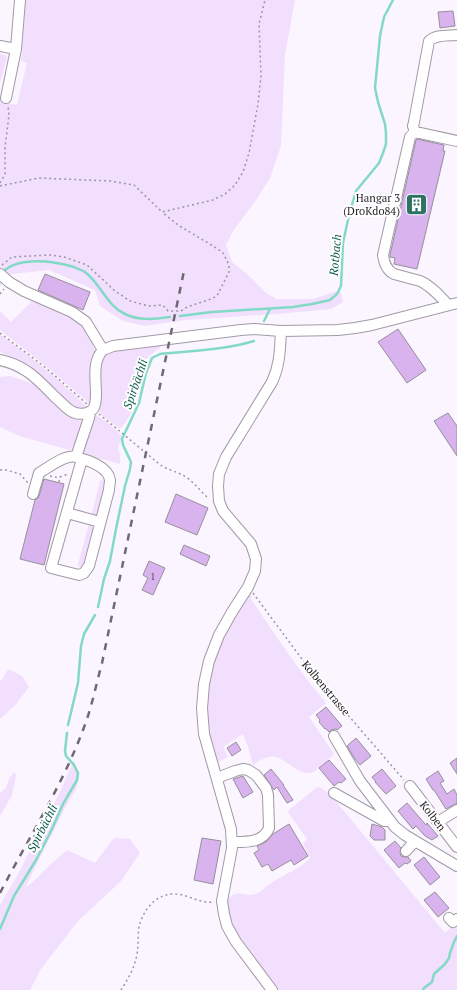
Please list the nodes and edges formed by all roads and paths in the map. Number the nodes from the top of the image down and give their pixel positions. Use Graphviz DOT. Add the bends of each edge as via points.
graph roads {
  1 [pos="20,0"];
  2 [pos="265,0"];
  3 [pos="457,35"];
  4 [pos="0,46"];
  5 [pos="16,49"];
  6 [pos="6,98"];
  7 [pos="415,132"];
  8 [pos="457,141"];
  9 [pos="0,184"];
  10 [pos="162,212"];
  11 [pos="0,266"];
  12 [pos="4,278"];
  13 [pos="452,304"];
  14 [pos="281,330"];
  15 [pos="0,333"];
  16 [pos="103,350"];
  17 [pos="0,360"];
  18 [pos="91,410"];
  19 [pos="79,458"];
  20 [pos="0,470"];
  21 [pos="20,474"];
  22 [pos="52,476"];
  23 [pos="77,477"];
  24 [pos="60,478"];
  25 [pos="59,482"];
  26 [pos="33,494"];
  27 [pos="218,501"];
  28 [pos="67,513"];
  29 [pos="100,522"];
  30 [pos="248,587"];
  31 [pos="334,736"];
  32 [pos="217,778"];
  33 [pos="410,786"];
  34 [pos="334,793"];
  35 [pos="457,810"];
  36 [pos="390,820"];
  37 [pos="438,822"];
  38 [pos="415,841"];
  39 [pos="232,842"];
  40 [pos="457,847"];
  41 [pos="406,851"];
  42 [pos="457,866"];
  43 [pos="223,899"];
  44 [pos="121,990"];
  45 [pos="272,990"];
  1 -- 5 [label="street"];
  2 -- 10 [label="path" via="259,24 261,76 258,104 243,172 235,185 213,200"];
  3 -- 7 [label="street" via="435,37 429,41 414,122"];
  4 -- 5 [label="street"];
  5 -- 6 [label="street"];
  6 -- 9 [label="path" via="9,115 4,147 4,174"];
  7 -- 8 [label="street"];
  7 -- 13 [label="street" via="410,137 384,255 385,265 394,274 424,282"];
  9 -- 10 [label="path" via="39,178 110,181 134,185"];
  10 -- 11 [label="path" via="223,253 229,265 229,272 217,296 181,311 168,311 162,305 149,306 130,301 87,266 64,257 50,255 12,258"];
  12 -- 16 [label="street" via="24,291 72,312 86,322"];
  13 -- 14 [label="street" via="355,328"];
  14 -- 16 [label="street" via="241,330 113,346"];
  14 -- 27 [label="street" via="276,373 226,457 219,474"];
  15 -- 18 [label="path" via="46,368"];
  16 -- 18 [label="street" via="97,358 96,401"];
  17 -- 18 [label="street" via="28,372 71,411 82,414"];
  18 -- 19 [label="street"];
  18 -- 27 [label="path" via="163,467 188,478 209,498"];
  19 -- 23 [label="street"];
  19 -- 26 [label="street" via="68,457 39,473"];
  19 -- 29 [label="street" via="90,461 105,471 110,480"];
  20 -- 21 [label="path"];
  22 -- 24 [label="path"];
  23 -- 24 [label="path" via="68,474"];
  23 -- 28 [label="street"];
  24 -- 25 [label="path"];
  27 -- 30 [label="street" via="223,511 251,544 256,559 255,571"];
  28 -- 29 [label="street"];
  28 -- 29 [label="street" via="51,568 79,575 84,573"];
  30 -- 32 [label="street" via="219,636 208,661 204,684 204,734"];
  30 -- 33 [label="path, Kolbenstrasse" via="316,678"];
  31 -- 36 [label="street" via="360,781"];
  32 -- 39 [label="street"];
  32 -- 39 [label="street" via="235,770 248,770 256,775 268,795 268,831 255,841"];
  33 -- 37 [label="street, Kolben"];
  34 -- 36 [label="street" via="384,821"];
  35 -- 37 [label="street"];
  36 -- 38 [label="street" via="395,827"];
  37 -- 40 [label="street, Kolben"];
  38 -- 41 [label="street"];
  38 -- 42 [label="street"];
  39 -- 43 [label="street"];
  43 -- 44 [label="path" via="208,903 174,894 166,895 151,904 140,924 138,953"];
  43 -- 45 [label="street" via="227,926"];
}
